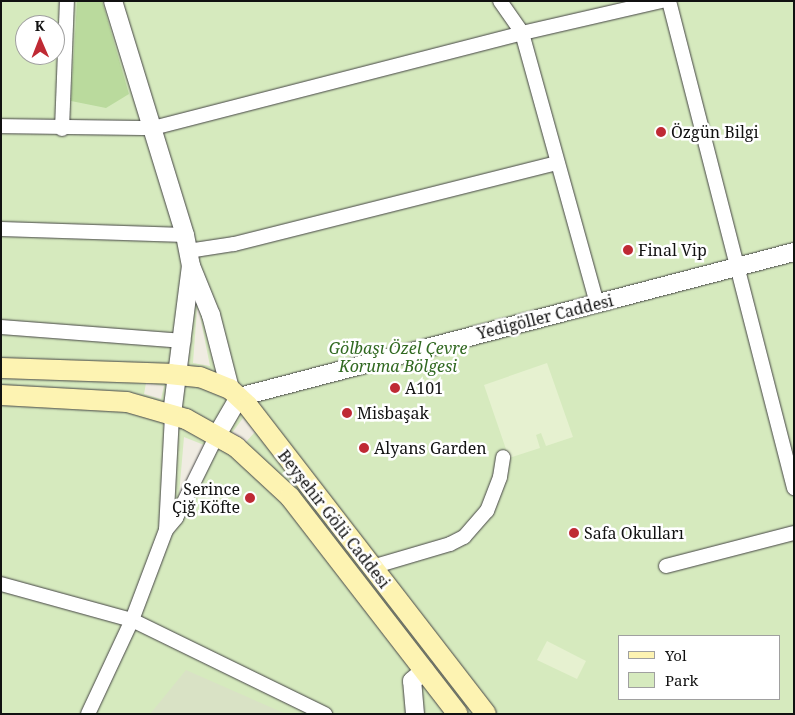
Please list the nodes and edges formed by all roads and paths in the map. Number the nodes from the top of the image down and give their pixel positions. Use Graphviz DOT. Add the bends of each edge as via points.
graph roads {
  1 [pos="67,1"];
  2 [pos="113,1"];
  3 [pos="500,1"];
  4 [pos="662,1"];
  5 [pos="669,1"];
  6 [pos="522,33"];
  7 [pos="1,126"];
  8 [pos="153,128"];
  9 [pos="62,129"];
  10 [pos="556,163"];
  11 [pos="1,229"];
  12 [pos="188,251"];
  13 [pos="794,252"];
  14 [pos="739,267"];
  15 [pos="597,304"];
  16 [pos="1,327"];
  17 [pos="183,340"];
  18 [pos="1,368"];
  19 [pos="179,375"];
  20 [pos="234,393"];
  21 [pos="1,395"];
  22 [pos="172,414"];
  23 [pos="217,435"];
  24 [pos="503,457"];
  25 [pos="794,488"];
  26 [pos="166,530"];
  27 [pos="794,533"];
  28 [pos="666,566"];
  29 [pos="372,567"];
  30 [pos="1,584"];
  31 [pos="132,620"];
  32 [pos="426,637"];
  33 [pos="409,650"];
  34 [pos="425,670"];
  35 [pos="457,678"];
  36 [pos="441,691"];
  37 [pos="88,714"];
  38 [pos="325,714"];
  39 [pos="415,714"];
  40 [pos="458,714"];
  41 [pos="486,714"];
  1 -- 9 [label="street"];
  2 -- 8 [label="street"];
  3 -- 6 [label="street"];
  4 -- 6 [label="street"];
  5 -- 14 [label="street"];
  6 -- 8 [label="street"];
  6 -- 10 [label="street"];
  7 -- 9 [label="street"];
  8 -- 9 [label="street"];
  8 -- 12 [label="street"];
  10 -- 12 [label="street" via="234,244"];
  10 -- 15 [label="street"];
  11 -- 12 [label="street"];
  12 -- 17 [label="street"];
  12 -- 20 [label="street"];
  13 -- 14 [label="street, Yedigöller Caddesi"];
  14 -- 15 [label="street, Yedigöller Caddesi"];
  14 -- 25 [label="street"];
  15 -- 20 [label="street, Yedigöller Caddesi"];
  16 -- 17 [label="street"];
  17 -- 19 [label="street"];
  18 -- 19 [label="main road, Beyşehir Gölü Caddesi"];
  19 -- 20 [label="main road, Beyşehir Gölü Caddesi" via="211,380"];
  19 -- 22 [label="street"];
  20 -- 23 [label="street"];
  20 -- 29 [label="main road, Beyşehir Gölü Caddesi"];
  21 -- 22 [label="main road" via="127,402"];
  22 -- 23 [label="main road"];
  22 -- 26 [label="street"];
  23 -- 26 [label="street" via="176,518"];
  23 -- 33 [label="main road" via="236,447 290,497"];
  24 -- 29 [label="street" via="500,477 486,511 464,536 450,544"];
  26 -- 31 [label="street"];
  27 -- 28 [label="street"];
  29 -- 32 [label="main road, Beyşehir Gölü Caddesi"];
  30 -- 31 [label="street"];
  31 -- 37 [label="street"];
  31 -- 38 [label="street"];
  32 -- 33 [label="main road"];
  32 -- 35 [label="main road, Beyşehir Gölü Caddesi"];
  33 -- 34 [label="main road"];
  34 -- 36 [label="main road"];
  34 -- 39 [label="street" via="412,681"];
  35 -- 36 [label="main road"];
  35 -- 41 [label="main road, Beyşehir Gölü Caddesi"];
  36 -- 40 [label="main road"];
}
